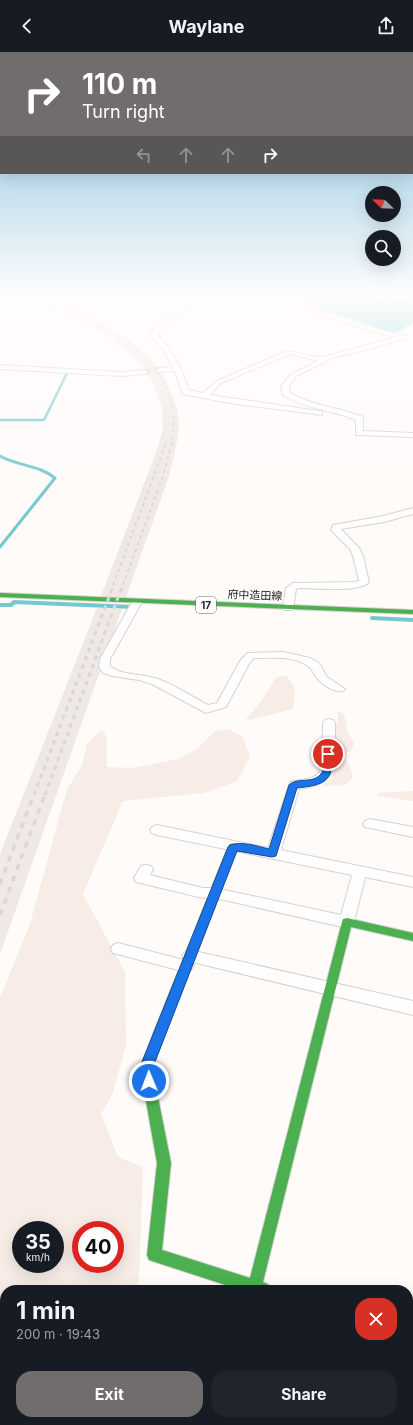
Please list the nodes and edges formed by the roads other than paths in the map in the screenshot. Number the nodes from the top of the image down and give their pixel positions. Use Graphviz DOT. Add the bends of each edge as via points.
graph roads {
  1 [pos="174,362"];
  2 [pos="263,362"];
  3 [pos="321,362"];
  4 [pos="0,367"];
  5 [pos="178,369"];
  6 [pos="159,370"];
  7 [pos="145,372"];
  8 [pos="205,395"];
  9 [pos="352,416"];
  10 [pos="413,435"];
  11 [pos="413,512"];
  12 [pos="0,596"];
  13 [pos="138,602"];
  14 [pos="288,608"];
  15 [pos="413,612"];
  16 [pos="340,689"];
  17 [pos="329,723"];
  18 [pos="370,824"];
  19 [pos="157,830"];
  20 [pos="413,832"];
  21 [pos="233,847"];
  22 [pos="272,853"];
  23 [pos="146,870"];
  24 [pos="360,871"];
  25 [pos="413,882"];
  26 [pos="215,893"];
  27 [pos="347,922"];
  28 [pos="413,937"];
  29 [pos="118,949"];
  30 [pos="188,961"];
  31 [pos="330,989"];
  32 [pos="413,1008"];
  33 [pos="242,1285"];
  34 [pos="255,1285"];
  1 -- 5 [label="street"];
  2 -- 8 [label="street" via="220,382"];
  3 -- 9 [label="street" via="294,375 284,388 286,393 292,398"];
  4 -- 7 [label="street" via="121,374"];
  5 -- 6 [label="street"];
  5 -- 8 [label="street" via="186,392"];
  8 -- 9 [label="street" via="230,401"];
  9 -- 10 [label="street" via="360,419 359,434"];
  11 -- 14 [label="street" via="336,527 354,548 364,582 356,585 296,585 291,588"];
  12 -- 13 [label="street, 府中造田線 / 17"];
  13 -- 14 [label="street, 府中造田線 / 17"];
  13 -- 16 [label="street" via="105,659 104,667 108,672 154,682 206,708 222,705 245,661 251,655 275,654 303,659 313,664 323,679"];
  14 -- 15 [label="street, 府中造田線 / 17"];
  17 -- 22 [label="street" via="328,769 323,777 313,783 294,785"];
  18 -- 20 [label="street"];
  19 -- 21 [label="street"];
  21 -- 22 [label="street"];
  21 -- 26 [label="street"];
  22 -- 24 [label="street"];
  23 -- 26 [label="street" via="141,878 203,893"];
  24 -- 25 [label="street"];
  24 -- 27 [label="street"];
  26 -- 27 [label="street"];
  26 -- 30 [label="street"];
  27 -- 28 [label="street"];
  27 -- 31 [label="street"];
  29 -- 30 [label="street"];
  30 -- 31 [label="street"];
  30 -- 33 [label="street" via="146,1067 164,1163 154,1255"];
  31 -- 32 [label="street"];
  31 -- 34 [label="street"];
}
